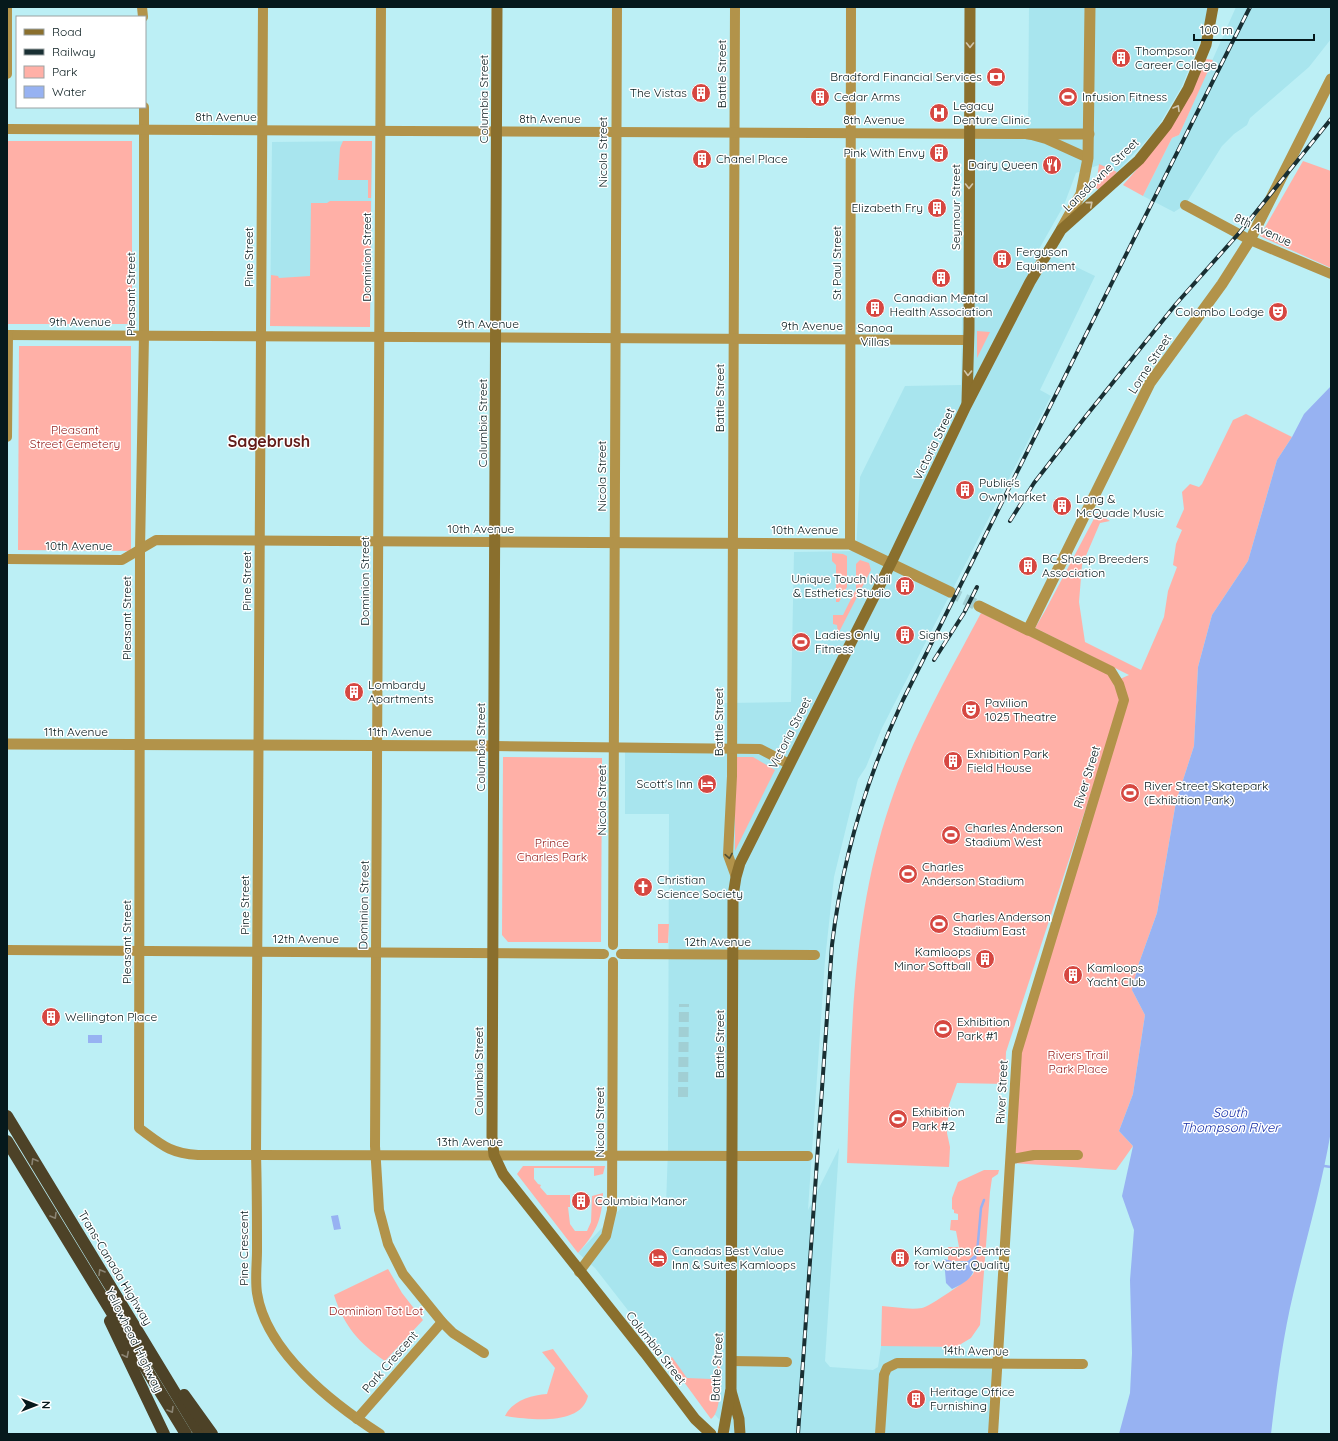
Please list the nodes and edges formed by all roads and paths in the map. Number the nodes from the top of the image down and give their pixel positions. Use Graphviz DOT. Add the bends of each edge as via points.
graph roads {
  1 [pos="7,7"];
  2 [pos="263,7"];
  3 [pos="381,7"];
  4 [pos="497,7"];
  5 [pos="617,7"];
  6 [pos="735,7"];
  7 [pos="851,7"];
  8 [pos="970,7"];
  9 [pos="1090,7"];
  10 [pos="1213,7"];
  11 [pos="7,74"];
  12 [pos="1331,79"];
  13 [pos="144,108"];
  14 [pos="7,129"];
  15 [pos="144,130"];
  16 [pos="262,130"];
  17 [pos="381,131"];
  18 [pos="497,132"];
  19 [pos="851,132"];
  20 [pos="616,133"];
  21 [pos="735,133"];
  22 [pos="970,133"];
  23 [pos="1028,134"];
  24 [pos="1089,134"];
  25 [pos="1088,158"];
  26 [pos="1185,205"];
  27 [pos="1061,230"];
  28 [pos="1250,240"];
  29 [pos="1331,274"];
  30 [pos="8,335"];
  31 [pos="144,335"];
  32 [pos="262,336"];
  33 [pos="379,336"];
  34 [pos="496,337"];
  35 [pos="616,338"];
  36 [pos="733,338"];
  37 [pos="850,339"];
  38 [pos="969,340"];
  39 [pos="966,406"];
  40 [pos="7,437"];
  41 [pos="260,540"];
  42 [pos="378,541"];
  43 [pos="495,542"];
  44 [pos="615,542"];
  45 [pos="732,543"];
  46 [pos="850,544"];
  47 [pos="140,550"];
  48 [pos="7,559"];
  49 [pos="891,563"];
  50 [pos="950,592"];
  51 [pos="979,606"];
  52 [pos="1028,630"];
  53 [pos="7,744"];
  54 [pos="140,745"];
  55 [pos="259,745"];
  56 [pos="378,745"];
  57 [pos="494,746"];
  58 [pos="615,747"];
  59 [pos="731,749"];
  60 [pos="789,764"];
  61 [pos="736,877"];
  62 [pos="613,945"];
  63 [pos="7,950"];
  64 [pos="140,951"];
  65 [pos="258,951"];
  66 [pos="376,952"];
  67 [pos="493,953"];
  68 [pos="604,954"];
  69 [pos="621,954"];
  70 [pos="733,955"];
  71 [pos="815,955"];
  72 [pos="612,962"];
  73 [pos="7,1116"];
  74 [pos="139,1128"];
  75 [pos="7,1141"];
  76 [pos="256,1155"];
  77 [pos="375,1155"];
  78 [pos="494,1155"];
  79 [pos="613,1155"];
  80 [pos="1078,1155"];
  81 [pos="808,1156"];
  82 [pos="732,1157"];
  83 [pos="1012,1159"];
  84 [pos="79,1257"];
  85 [pos="579,1272"];
  86 [pos="129,1317"];
  87 [pos="442,1322"];
  88 [pos="484,1353"];
  89 [pos="731,1361"];
  90 [pos="787,1362"];
  91 [pos="997,1364"];
  92 [pos="1083,1364"];
  93 [pos="731,1389"];
  94 [pos="357,1419"];
  95 [pos="695,1419"];
  96 [pos="164,1434"];
  97 [pos="186,1434"];
  98 [pos="200,1434"];
  99 [pos="212,1434"];
  100 [pos="380,1434"];
  101 [pos="700,1434"];
  102 [pos="711,1434"];
  103 [pos="723,1434"];
  104 [pos="740,1434"];
  105 [pos="880,1434"];
  106 [pos="993,1434"];
  1 -- 11 [label="street"];
  2 -- 16 [label="street, Pine Street"];
  3 -- 17 [label="street, Dominion Street"];
  4 -- 18 [label="main road, Columbia Street"];
  5 -- 20 [label="street, Nicola Street"];
  6 -- 21 [label="street, Battle Street"];
  7 -- 19 [label="street, St Paul Street"];
  8 -- 22 [label="main road, Seymour Street, one-way"];
  9 -- 24 [label="street, Victoria Street"];
  27 -- 10 [label="main road, Lansdowne Street, one-way" via="1139,160 1167,125 1188,89 1206,45"];
  12 -- 28 [label="street, Lorne Street"];
  13 -- 15 [label="street, Pleasant Street"];
  14 -- 15 [label="street, 8th Avenue"];
  15 -- 16 [label="street, 8th Avenue"];
  15 -- 31 [label="street, Pleasant Street"];
  16 -- 17 [label="street, 8th Avenue"];
  16 -- 32 [label="street, Pine Street"];
  17 -- 18 [label="street, 8th Avenue"];
  17 -- 33 [label="street, Dominion Street"];
  18 -- 20 [label="street, 8th Avenue"];
  18 -- 34 [label="main road, Columbia Street"];
  19 -- 21 [label="street, 8th Avenue"];
  19 -- 22 [label="street, 8th Avenue"];
  19 -- 37 [label="street, St Paul Street"];
  20 -- 21 [label="street, 8th Avenue"];
  20 -- 35 [label="street, Nicola Street"];
  21 -- 36 [label="street, Battle Street"];
  22 -- 23 [label="street, 8th Avenue"];
  22 -- 38 [label="main road, Seymour Street, one-way"];
  23 -- 24 [label="street"];
  23 -- 25 [label="street, 8th Avenue" via="1046,139"];
  24 -- 25 [label="street, Victoria Street"];
  25 -- 27 [label="street, Victoria Street" via="1081,194"];
  26 -- 28 [label="street, 8th Avenue"];
  27 -- 39 [label="main road, Victoria Street" via="1030,282"];
  28 -- 29 [label="street, 8th Avenue"];
  28 -- 52 [label="street, Lorne Street" via="1222,284 1150,383"];
  30 -- 31 [label="street, 9th Avenue"];
  30 -- 40 [label="street"];
  31 -- 32 [label="street, 9th Avenue"];
  31 -- 47 [label="street, Pleasant Street"];
  32 -- 33 [label="street, 9th Avenue"];
  32 -- 41 [label="street, Pine Street"];
  33 -- 34 [label="street, 9th Avenue"];
  33 -- 42 [label="street, Dominion Street"];
  34 -- 35 [label="street, 9th Avenue"];
  34 -- 43 [label="main road, Columbia Street"];
  35 -- 36 [label="street, 9th Avenue"];
  35 -- 44 [label="street, Nicola Street"];
  36 -- 37 [label="street, 9th Avenue"];
  36 -- 45 [label="street, Battle Street"];
  37 -- 38 [label="street, 9th Avenue"];
  37 -- 46 [label="street, St Paul Street"];
  38 -- 39 [label="main road, Seymour Street, one-way"];
  39 -- 49 [label="main road, Victoria Street"];
  41 -- 42 [label="street, 10th Avenue"];
  41 -- 47 [label="street, 10th Avenue" via="156,540"];
  41 -- 55 [label="street, Pine Street"];
  42 -- 43 [label="street, 10th Avenue"];
  42 -- 56 [label="street, Dominion Street"];
  43 -- 44 [label="street, 10th Avenue"];
  43 -- 57 [label="main road, Columbia Street"];
  44 -- 45 [label="street, 10th Avenue"];
  44 -- 58 [label="street, Nicola Street"];
  45 -- 46 [label="street, 10th Avenue"];
  45 -- 59 [label="street, Battle Street"];
  46 -- 49 [label="street, 10th Avenue"];
  47 -- 48 [label="street, 10th Avenue" via="122,560"];
  47 -- 54 [label="street, Pleasant Street"];
  49 -- 50 [label="street, 10th Avenue"];
  49 -- 60 [label="main road, Victoria Street"];
  51 -- 52 [label="street"];
  52 -- 83 [label="street, River Street" via="1111,671 1120,684 1124,700 1017,1052"];
  53 -- 54 [label="street, 11th Avenue"];
  54 -- 55 [label="street, 11th Avenue"];
  54 -- 64 [label="street, Pleasant Street"];
  55 -- 56 [label="street, 11th Avenue"];
  55 -- 65 [label="street, Pine Street"];
  56 -- 57 [label="street, 11th Avenue"];
  56 -- 66 [label="street, Dominion Street"];
  57 -- 58 [label="street, 11th Avenue"];
  57 -- 67 [label="main road, Columbia Street"];
  58 -- 59 [label="street, 11th Avenue"];
  58 -- 62 [label="street, Nicola Street"];
  59 -- 60 [label="street, 11th Avenue" via="760,749"];
  59 -- 61 [label="street, Battle Street, one-way" via="728,855"];
  60 -- 61 [label="main road, Victoria Street" via="746,849"];
  61 -- 70 [label="main road, Battle Street" via="733,896"];
  62 -- 68 [label="street" via="606,947"];
  62 -- 69 [label="street" via="619,948"];
  63 -- 64 [label="street, 12th Avenue"];
  64 -- 65 [label="street, 12th Avenue"];
  64 -- 74 [label="street, Pleasant Street"];
  65 -- 66 [label="street, 12th Avenue"];
  65 -- 76 [label="street, Pine Street"];
  66 -- 67 [label="street, 12th Avenue"];
  66 -- 77 [label="street, Dominion Street"];
  67 -- 68 [label="street, 12th Avenue"];
  67 -- 78 [label="main road, Columbia Street"];
  68 -- 72 [label="street" via="607,960"];
  69 -- 70 [label="street, 12th Avenue"];
  69 -- 72 [label="street" via="618,960"];
  70 -- 71 [label="street, 12th Avenue"];
  70 -- 82 [label="main road, Battle Street"];
  72 -- 79 [label="street, Nicola Street"];
  86 -- 73 [label="highway, Trans-Canada Highway, one-way"];
  74 -- 76 [label="street, 13th Avenue" via="167,1149 183,1154"];
  75 -- 84 [label="highway, Trans-Canada Highway, one-way"];
  76 -- 77 [label="street, 13th Avenue"];
  76 -- 94 [label="street, Pine Crescent" via="258,1293 267,1321 279,1344 317,1387"];
  77 -- 78 [label="street, 13th Avenue"];
  77 -- 87 [label="street, Dominion Street" via="379,1210 388,1244 403,1274"];
  78 -- 79 [label="street, 13th Avenue"];
  78 -- 85 [label="main road, Columbia Street" via="503,1174"];
  79 -- 82 [label="street, 13th Avenue"];
  79 -- 85 [label="street, Nicola Street" via="612,1210 608,1228 602,1242"];
  80 -- 83 [label="street" via="1034,1155"];
  81 -- 82 [label="street, 13th Avenue"];
  82 -- 89 [label="main road, Battle Street"];
  83 -- 91 [label="street, River Street"];
  84 -- 96 [label="highway, Yellowhead Highway, one-way"];
  84 -- 97 [label="highway, Trans-Canada Highway, one-way"];
  85 -- 95 [label="main road, Columbia Street"];
  86 -- 98 [label="highway, Trans-Canada Highway"];
  86 -- 99 [label="highway, Yellowhead Highway"];
  87 -- 88 [label="street, Dominion Street" via="453,1333"];
  87 -- 94 [label="street, Park Crescent"];
  89 -- 90 [label="street"];
  89 -- 93 [label="main road, Battle Street"];
  91 -- 92 [label="street, 14th Avenue"];
  91 -- 105 [label="street, 14th Avenue" via="897,1363 887,1368 882,1384"];
  91 -- 106 [label="street, River Street"];
  93 -- 103 [label="main road, Battle Street"];
  93 -- 104 [label="main road"];
  94 -- 100 [label="street, Pine Crescent"];
  95 -- 101 [label="main road, Columbia Street"];
  95 -- 102 [label="main road, Columbia Street"];
}
